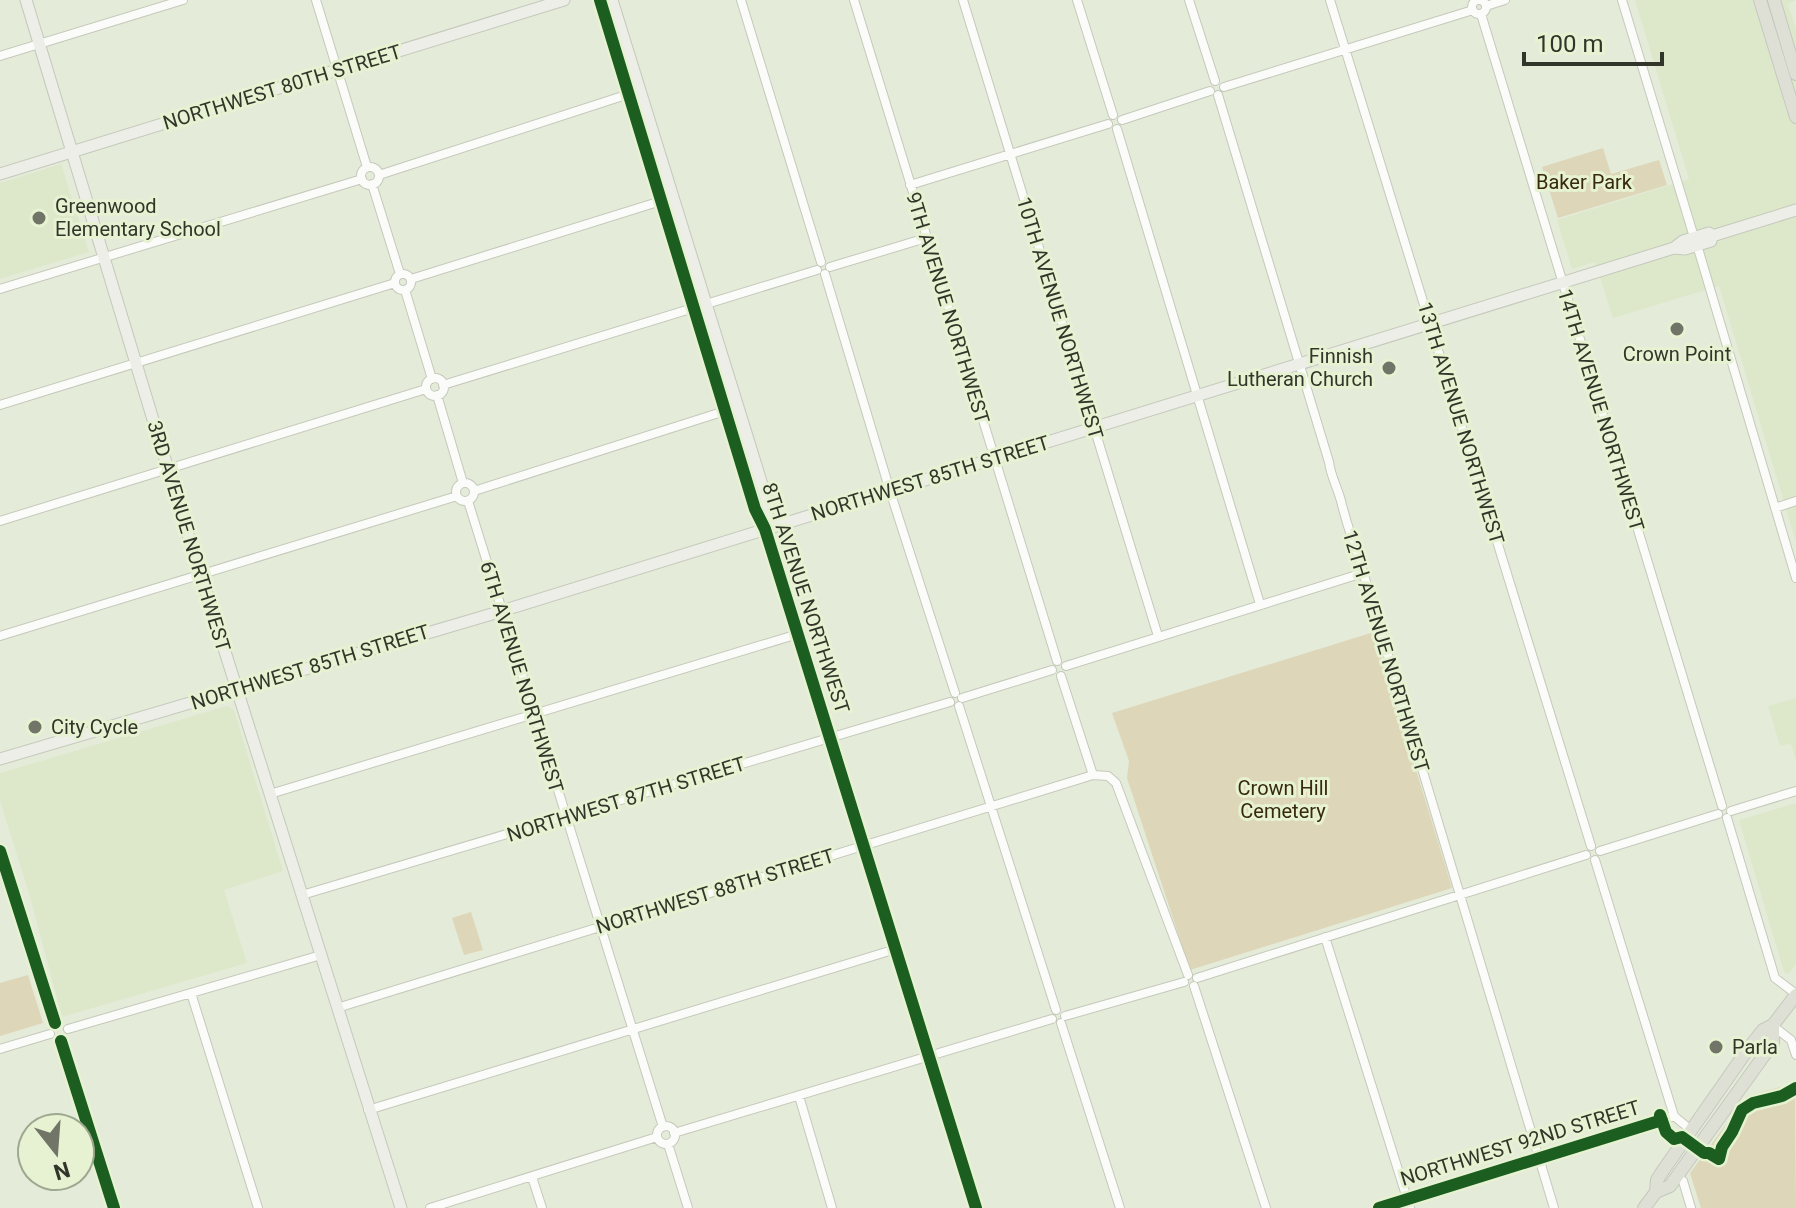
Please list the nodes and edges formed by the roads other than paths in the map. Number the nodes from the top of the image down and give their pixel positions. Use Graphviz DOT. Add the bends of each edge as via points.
graph roads {
  1 [pos="26,0"];
  2 [pos="183,0"];
  3 [pos="316,0"];
  4 [pos="564,0"];
  5 [pos="600,0"];
  6 [pos="612,0"];
  7 [pos="741,0"];
  8 [pos="854,0"];
  9 [pos="963,0"];
  10 [pos="1077,0"];
  11 [pos="1189,0"];
  12 [pos="1330,0"];
  13 [pos="1476,0"];
  14 [pos="1505,0"];
  15 [pos="1622,0"];
  16 [pos="1760,0"];
  17 [pos="1774,0"];
  18 [pos="1480,10"];
  19 [pos="1765,15"];
  20 [pos="1785,39"];
  21 [pos="39,44"];
  22 [pos="1346,49"];
  23 [pos="0,56"];
  24 [pos="338,69"];
  25 [pos="1796,74"];
  26 [pos="1217,91"];
  27 [pos="629,94"];
  28 [pos="1796,117"];
  29 [pos="1112,122"];
  30 [pos="72,152"];
  31 [pos="1010,153"];
  32 [pos="367,167"];
  33 [pos="0,174"];
  34 [pos="379,175"];
  35 [pos="362,179"];
  36 [pos="372,184"];
  37 [pos="910,185"];
  38 [pos="661,201"];
  39 [pos="1796,210"];
  40 [pos="926,238"];
  41 [pos="1696,241"];
  42 [pos="103,256"];
  43 [pos="823,268"];
  44 [pos="400,274"];
  45 [pos="411,279"];
  46 [pos="395,283"];
  47 [pos="1563,283"];
  48 [pos="0,289"];
  49 [pos="405,290"];
  50 [pos="707,304"];
  51 [pos="694,308"];
  52 [pos="1430,324"];
  53 [pos="136,363"];
  54 [pos="1300,364"];
  55 [pos="432,379"];
  56 [pos="443,385"];
  57 [pos="426,389"];
  58 [pos="437,395"];
  59 [pos="1197,396"];
  60 [pos="0,405"];
  61 [pos="725,411"];
  62 [pos="1094,428"];
  63 [pos="993,459"];
  64 [pos="168,470"];
  65 [pos="463,483"];
  66 [pos="474,491"];
  67 [pos="890,491"];
  68 [pos="457,496"];
  69 [pos="468,501"];
  70 [pos="1796,501"];
  71 [pos="1775,508"];
  72 [pos="0,521"];
  73 [pos="765,529"];
  74 [pos="1363,573"];
  75 [pos="201,575"];
  76 [pos="1796,578"];
  77 [pos="1260,604"];
  78 [pos="502,611"];
  79 [pos="798,634"];
  80 [pos="0,636"];
  81 [pos="1158,636"];
  82 [pos="1054,666"];
  83 [pos="1066,666"];
  84 [pos="1061,676"];
  85 [pos="238,689"];
  86 [pos="956,700"];
  87 [pos="535,715"];
  88 [pos="830,738"];
  89 [pos="0,759"];
  90 [pos="1093,775"];
  91 [pos="1796,791"];
  92 [pos="270,794"];
  93 [pos="991,807"];
  94 [pos="1724,812"];
  95 [pos="566,817"];
  96 [pos="864,846"];
  97 [pos="1596,849"];
  98 [pos="0,851"];
  99 [pos="1586,855"];
  100 [pos="1595,860"];
  101 [pos="1461,894"];
  102 [pos="302,895"];
  103 [pos="601,925"];
  104 [pos="1325,937"];
  105 [pos="896,949"];
  106 [pos="321,955"];
  107 [pos="1191,980"];
  108 [pos="191,993"];
  109 [pos="1796,994"];
  110 [pos="337,1008"];
  111 [pos="1058,1017"];
  112 [pos="55,1023"];
  113 [pos="1773,1025"];
  114 [pos="68,1029"];
  115 [pos="633,1029"];
  116 [pos="50,1034"];
  117 [pos="61,1041"];
  118 [pos="0,1049"];
  119 [pos="1796,1055"];
  120 [pos="929,1057"];
  121 [pos="799,1096"];
  122 [pos="368,1110"];
  123 [pos="1674,1116"];
  124 [pos="663,1127"];
  125 [pos="1691,1130"];
  126 [pos="674,1133"];
  127 [pos="657,1137"];
  128 [pos="668,1144"];
  129 [pos="1539,1160"];
  130 [pos="1678,1176"];
  131 [pos="532,1177"];
  132 [pos="1656,1192"];
  133 [pos="1409,1204"];
  134 [pos="114,1208"];
  135 [pos="258,1208"];
  136 [pos="401,1208"];
  137 [pos="430,1208"];
  138 [pos="542,1208"];
  139 [pos="688,1208"];
  140 [pos="832,1208"];
  141 [pos="976,1208"];
  142 [pos="1120,1208"];
  143 [pos="1266,1208"];
  144 [pos="1379,1208"];
  145 [pos="1554,1208"];
  146 [pos="1644,1208"];
  147 [pos="1691,1208"];
  1 -- 21 [label="main road, 3RD AVENUE NORTHWEST"];
  2 -- 21 [label="street"];
  3 -- 24 [label="street"];
  4 -- 24 [label="main road, NORTHWEST 80TH STREET"];
  5 -- 27 [label="main road, 8TH AVENUE NORTHWEST"];
  6 -- 50 [label="main road, 8TH AVENUE NORTHWEST"];
  7 -- 43 [label="street"];
  8 -- 37 [label="street, 9TH AVENUE NORTHWEST"];
  9 -- 31 [label="street, 10TH AVENUE NORTHWEST"];
  10 -- 29 [label="street"];
  11 -- 26 [label="street" via="1219,81"];
  12 -- 22 [label="street, 13TH AVENUE NORTHWEST"];
  13 -- 18 [label="street" via="1482,1"];
  14 -- 18 [label="street"];
  15 -- 41 [label="street"];
  16 -- 19 [label="main road"];
  17 -- 20 [label="main road"];
  18 -- 22 [label="street"];
  18 -- 47 [label="street, 14TH AVENUE NORTHWEST"];
  19 -- 20 [label="main road"];
  19 -- 28 [label="main road"];
  20 -- 25 [label="main road"];
  21 -- 23 [label="street"];
  21 -- 30 [label="main road, 3RD AVENUE NORTHWEST"];
  22 -- 26 [label="street"];
  22 -- 52 [label="street, 13TH AVENUE NORTHWEST"];
  24 -- 30 [label="main road, NORTHWEST 80TH STREET"];
  24 -- 32 [label="street"];
  26 -- 29 [label="street" via="1122,120 1121,126"];
  26 -- 54 [label="street, 12TH AVENUE NORTHWEST"];
  27 -- 34 [label="street"];
  27 -- 38 [label="main road, 8TH AVENUE NORTHWEST"];
  29 -- 31 [label="street"];
  29 -- 59 [label="street"];
  30 -- 33 [label="main road, NORTHWEST 80TH STREET"];
  30 -- 42 [label="main road, 3RD AVENUE NORTHWEST"];
  31 -- 37 [label="street"];
  31 -- 62 [label="street, 10TH AVENUE NORTHWEST"];
  32 -- 34 [label="street"];
  32 -- 35 [label="street"];
  34 -- 36 [label="street"];
  35 -- 36 [label="street"];
  35 -- 42 [label="street"];
  36 -- 44 [label="street"];
  37 -- 40 [label="street, 9TH AVENUE NORTHWEST"];
  38 -- 45 [label="street"];
  38 -- 51 [label="main road, 8TH AVENUE NORTHWEST"];
  39 -- 41 [label="main road, NORTHWEST 85TH STREET"];
  40 -- 43 [label="street"];
  40 -- 63 [label="street, 9TH AVENUE NORTHWEST"];
  41 -- 47 [label="main road, NORTHWEST 85TH STREET" via="1685,249"];
  41 -- 71 [label="street"];
  42 -- 48 [label="street"];
  42 -- 53 [label="main road, 3RD AVENUE NORTHWEST"];
  43 -- 50 [label="street"];
  43 -- 67 [label="street"];
  44 -- 45 [label="street"];
  44 -- 46 [label="street"];
  45 -- 49 [label="street"];
  46 -- 49 [label="street"];
  46 -- 53 [label="street"];
  47 -- 52 [label="main road, NORTHWEST 85TH STREET"];
  47 -- 94 [label="street, 14TH AVENUE NORTHWEST"];
  49 -- 55 [label="street"];
  50 -- 51 [label="street"];
  50 -- 73 [label="main road, 8TH AVENUE NORTHWEST" via="768,504"];
  51 -- 56 [label="street"];
  51 -- 61 [label="main road, 8TH AVENUE NORTHWEST"];
  52 -- 54 [label="main road, NORTHWEST 85TH STREET"];
  52 -- 97 [label="street, 13TH AVENUE NORTHWEST"];
  53 -- 60 [label="street"];
  53 -- 64 [label="main road, 3RD AVENUE NORTHWEST"];
  54 -- 59 [label="main road, NORTHWEST 85TH STREET"];
  54 -- 74 [label="street, 12TH AVENUE NORTHWEST"];
  55 -- 56 [label="street"];
  55 -- 57 [label="street"];
  56 -- 58 [label="street"];
  57 -- 58 [label="street"];
  57 -- 64 [label="street"];
  58 -- 65 [label="street"];
  59 -- 62 [label="main road, NORTHWEST 85TH STREET"];
  59 -- 77 [label="street"];
  61 -- 66 [label="street"];
  61 -- 73 [label="main road, 8TH AVENUE NORTHWEST"];
  62 -- 63 [label="main road, NORTHWEST 85TH STREET"];
  62 -- 81 [label="street, 10TH AVENUE NORTHWEST"];
  63 -- 67 [label="main road, NORTHWEST 85TH STREET"];
  63 -- 82 [label="street, 9TH AVENUE NORTHWEST"];
  64 -- 72 [label="street"];
  64 -- 75 [label="main road, 3RD AVENUE NORTHWEST"];
  65 -- 66 [label="street"];
  65 -- 68 [label="street"];
  66 -- 69 [label="street"];
  67 -- 73 [label="main road, NORTHWEST 85TH STREET"];
  67 -- 86 [label="street"];
  68 -- 69 [label="street"];
  68 -- 75 [label="street"];
  69 -- 78 [label="street, 6TH AVENUE NORTHWEST"];
  70 -- 71 [label="street"];
  71 -- 76 [label="street"];
  73 -- 78 [label="main road, NORTHWEST 85TH STREET"];
  73 -- 79 [label="main road, 8TH AVENUE NORTHWEST"];
  74 -- 77 [label="street"];
  74 -- 101 [label="street, 12TH AVENUE NORTHWEST"];
  75 -- 80 [label="street"];
  75 -- 85 [label="main road, 3RD AVENUE NORTHWEST"];
  77 -- 81 [label="street"];
  78 -- 85 [label="main road, NORTHWEST 85TH STREET"];
  78 -- 87 [label="street, 6TH AVENUE NORTHWEST"];
  79 -- 87 [label="street"];
  79 -- 88 [label="main road, 8TH AVENUE NORTHWEST"];
  81 -- 83 [label="street"];
  82 -- 83 [label="street"];
  82 -- 84 [label="street"];
  82 -- 86 [label="street, NORTHWEST 87TH STREET"];
  83 -- 84 [label="street"];
  84 -- 90 [label="street"];
  85 -- 89 [label="main road, NORTHWEST 85TH STREET"];
  85 -- 92 [label="main road, 3RD AVENUE NORTHWEST"];
  86 -- 88 [label="street, NORTHWEST 87TH STREET"];
  86 -- 93 [label="street"];
  87 -- 92 [label="street"];
  87 -- 95 [label="street, 6TH AVENUE NORTHWEST"];
  88 -- 95 [label="street, NORTHWEST 87TH STREET"];
  88 -- 96 [label="main road, 8TH AVENUE NORTHWEST"];
  90 -- 93 [label="street, NORTHWEST 88TH STREET"];
  90 -- 107 [label="street" via="1116,783"];
  91 -- 94 [label="street"];
  92 -- 102 [label="main road, 3RD AVENUE NORTHWEST"];
  93 -- 96 [label="street, NORTHWEST 88TH STREET"];
  93 -- 111 [label="street"];
  94 -- 97 [label="street"];
  94 -- 109 [label="street, 14TH AVENUE NORTHWEST" via="1775,978"];
  95 -- 102 [label="street, NORTHWEST 87TH STREET"];
  95 -- 103 [label="street, 6TH AVENUE NORTHWEST"];
  96 -- 103 [label="street, NORTHWEST 88TH STREET"];
  96 -- 105 [label="main road, 8TH AVENUE NORTHWEST"];
  97 -- 99 [label="street"];
  97 -- 100 [label="street" via="1600,857"];
  98 -- 112 [label="street"];
  99 -- 100 [label="street"];
  99 -- 101 [label="street"];
  100 -- 123 [label="street"];
  101 -- 104 [label="street"];
  101 -- 129 [label="street, 12TH AVENUE NORTHWEST"];
  102 -- 106 [label="main road, 3RD AVENUE NORTHWEST"];
  103 -- 110 [label="street, NORTHWEST 88TH STREET"];
  103 -- 115 [label="street, 6TH AVENUE NORTHWEST"];
  104 -- 107 [label="street"];
  104 -- 133 [label="street"];
  105 -- 115 [label="street"];
  105 -- 120 [label="main road, 8TH AVENUE NORTHWEST"];
  106 -- 108 [label="street"];
  106 -- 110 [label="main road, 3RD AVENUE NORTHWEST"];
  107 -- 111 [label="street"];
  107 -- 143 [label="street"];
  108 -- 114 [label="street"];
  108 -- 135 [label="street"];
  109 -- 113 [label="main road"];
  110 -- 122 [label="main road, 3RD AVENUE NORTHWEST"];
  111 -- 120 [label="street"];
  111 -- 142 [label="street"];
  112 -- 114 [label="street"];
  112 -- 116 [label="street"];
  113 -- 119 [label="street" via="1791,1040"];
  113 -- 125 [label="main road" via="1763,1030"];
  113 -- 130 [label="main road" via="1773,1043"];
  114 -- 117 [label="street"];
  115 -- 122 [label="street"];
  115 -- 124 [label="street, 6TH AVENUE NORTHWEST"];
  116 -- 117 [label="street"];
  116 -- 118 [label="street"];
  117 -- 134 [label="street"];
  120 -- 121 [label="street"];
  120 -- 141 [label="main road, 8TH AVENUE NORTHWEST"];
  121 -- 126 [label="street"];
  121 -- 140 [label="street"];
  122 -- 136 [label="main road, 3RD AVENUE NORTHWEST"];
  123 -- 125 [label="street"];
  123 -- 129 [label="street, NORTHWEST 92ND STREET"];
  124 -- 126 [label="street"];
  124 -- 127 [label="street"];
  125 -- 132 [label="main road" via="1659,1177"];
  126 -- 128 [label="street"];
  127 -- 128 [label="street"];
  127 -- 131 [label="street"];
  128 -- 139 [label="street"];
  129 -- 133 [label="street, NORTHWEST 92ND STREET"];
  129 -- 145 [label="street, 12TH AVENUE NORTHWEST"];
  130 -- 132 [label="main road"];
  130 -- 147 [label="street"];
  131 -- 137 [label="street"];
  131 -- 138 [label="street"];
  132 -- 146 [label="main road"];
  133 -- 144 [label="street, NORTHWEST 92ND STREET"];
}
